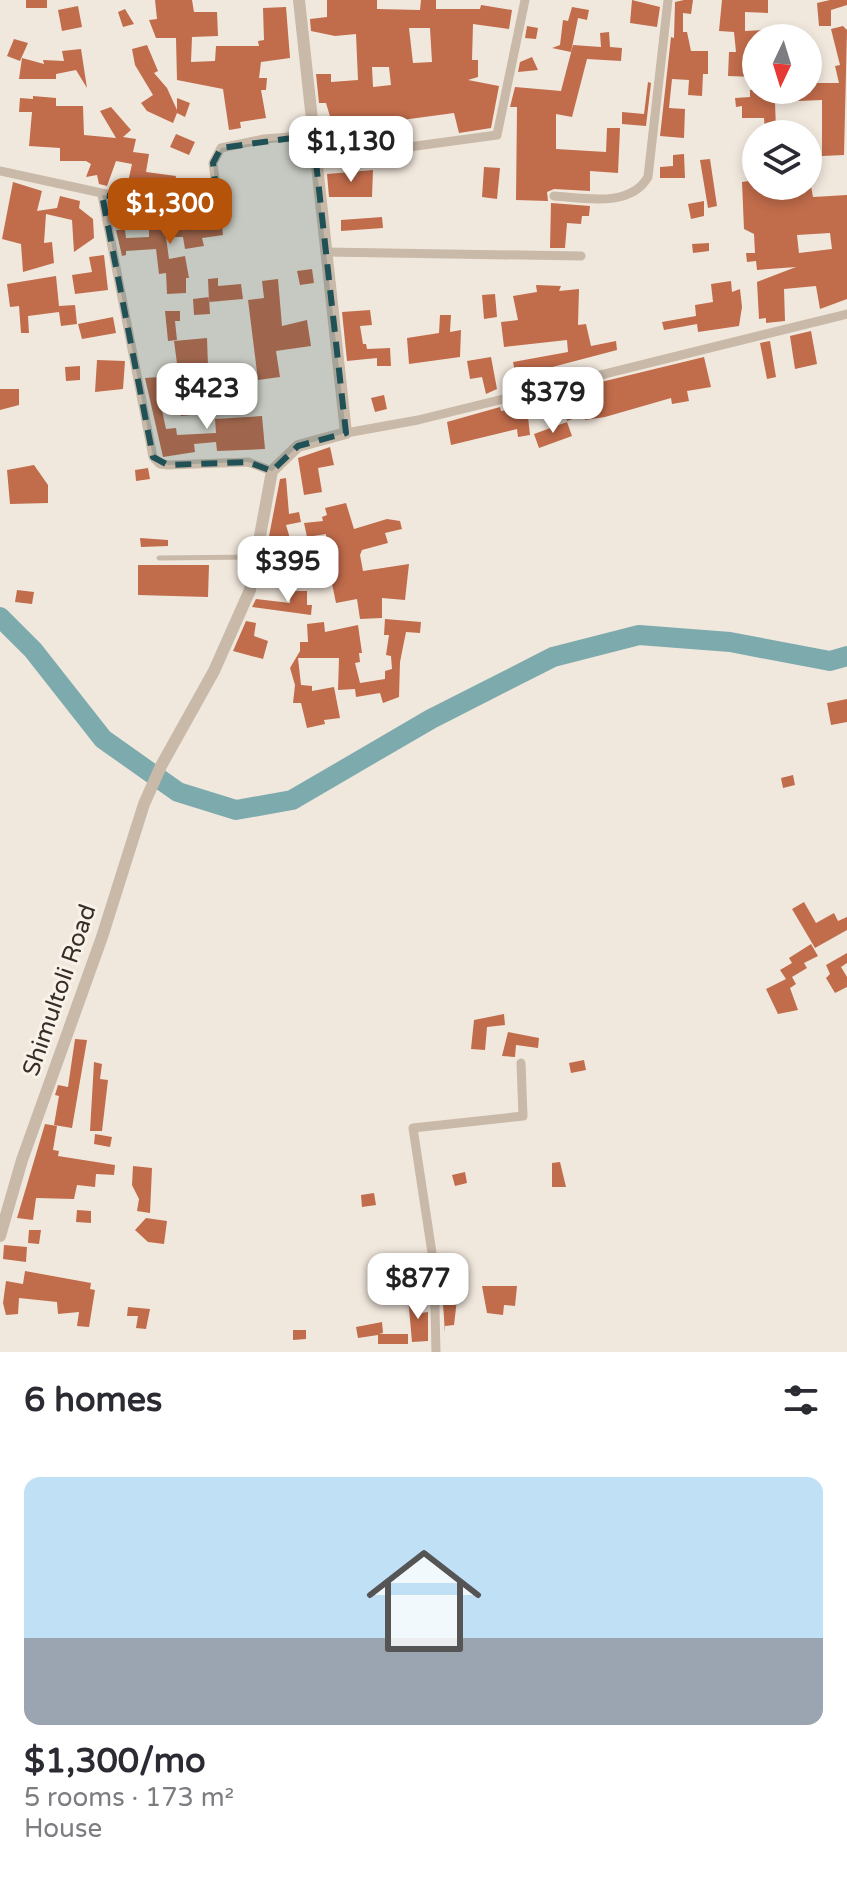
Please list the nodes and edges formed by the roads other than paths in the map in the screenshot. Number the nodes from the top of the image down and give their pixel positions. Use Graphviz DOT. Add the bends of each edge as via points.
graph roads {
  1 [pos="299,0"];
  2 [pos="525,0"];
  3 [pos="668,0"];
  4 [pos="313,135"];
  5 [pos="315,165"];
  6 [pos="0,171"];
  7 [pos="102,195"];
  8 [pos="554,196"];
  9 [pos="326,252"];
  10 [pos="581,256"];
  11 [pos="847,314"];
  12 [pos="346,433"];
  13 [pos="272,471"];
  14 [pos="259,557"];
  15 [pos="159,558"];
  16 [pos="521,1063"];
  17 [pos="0,1236"];
  18 [pos="436,1352"];
  1 -- 4 [label="street"];
  2 -- 5 [label="street" via="497,135"];
  3 -- 8 [label="street" via="648,177 632,194 601,199"];
  4 -- 5 [label="street"];
  4 -- 7 [label="street" via="221,148 213,163 218,200 205,210"];
  5 -- 9 [label="street"];
  6 -- 7 [label="street"];
  7 -- 13 [label="street" via="153,457 168,465 248,462"];
  9 -- 10 [label="street"];
  9 -- 12 [label="street"];
  11 -- 12 [label="street"];
  12 -- 13 [label="street" via="298,446"];
  13 -- 14 [label="street, Shimultoli Road"];
  14 -- 15 [label="lane"];
  14 -- 17 [label="street, Shimultoli Road" via="214,671 144,804"];
  16 -- 18 [label="street" via="523,1116 413,1128 434,1266"];
}
